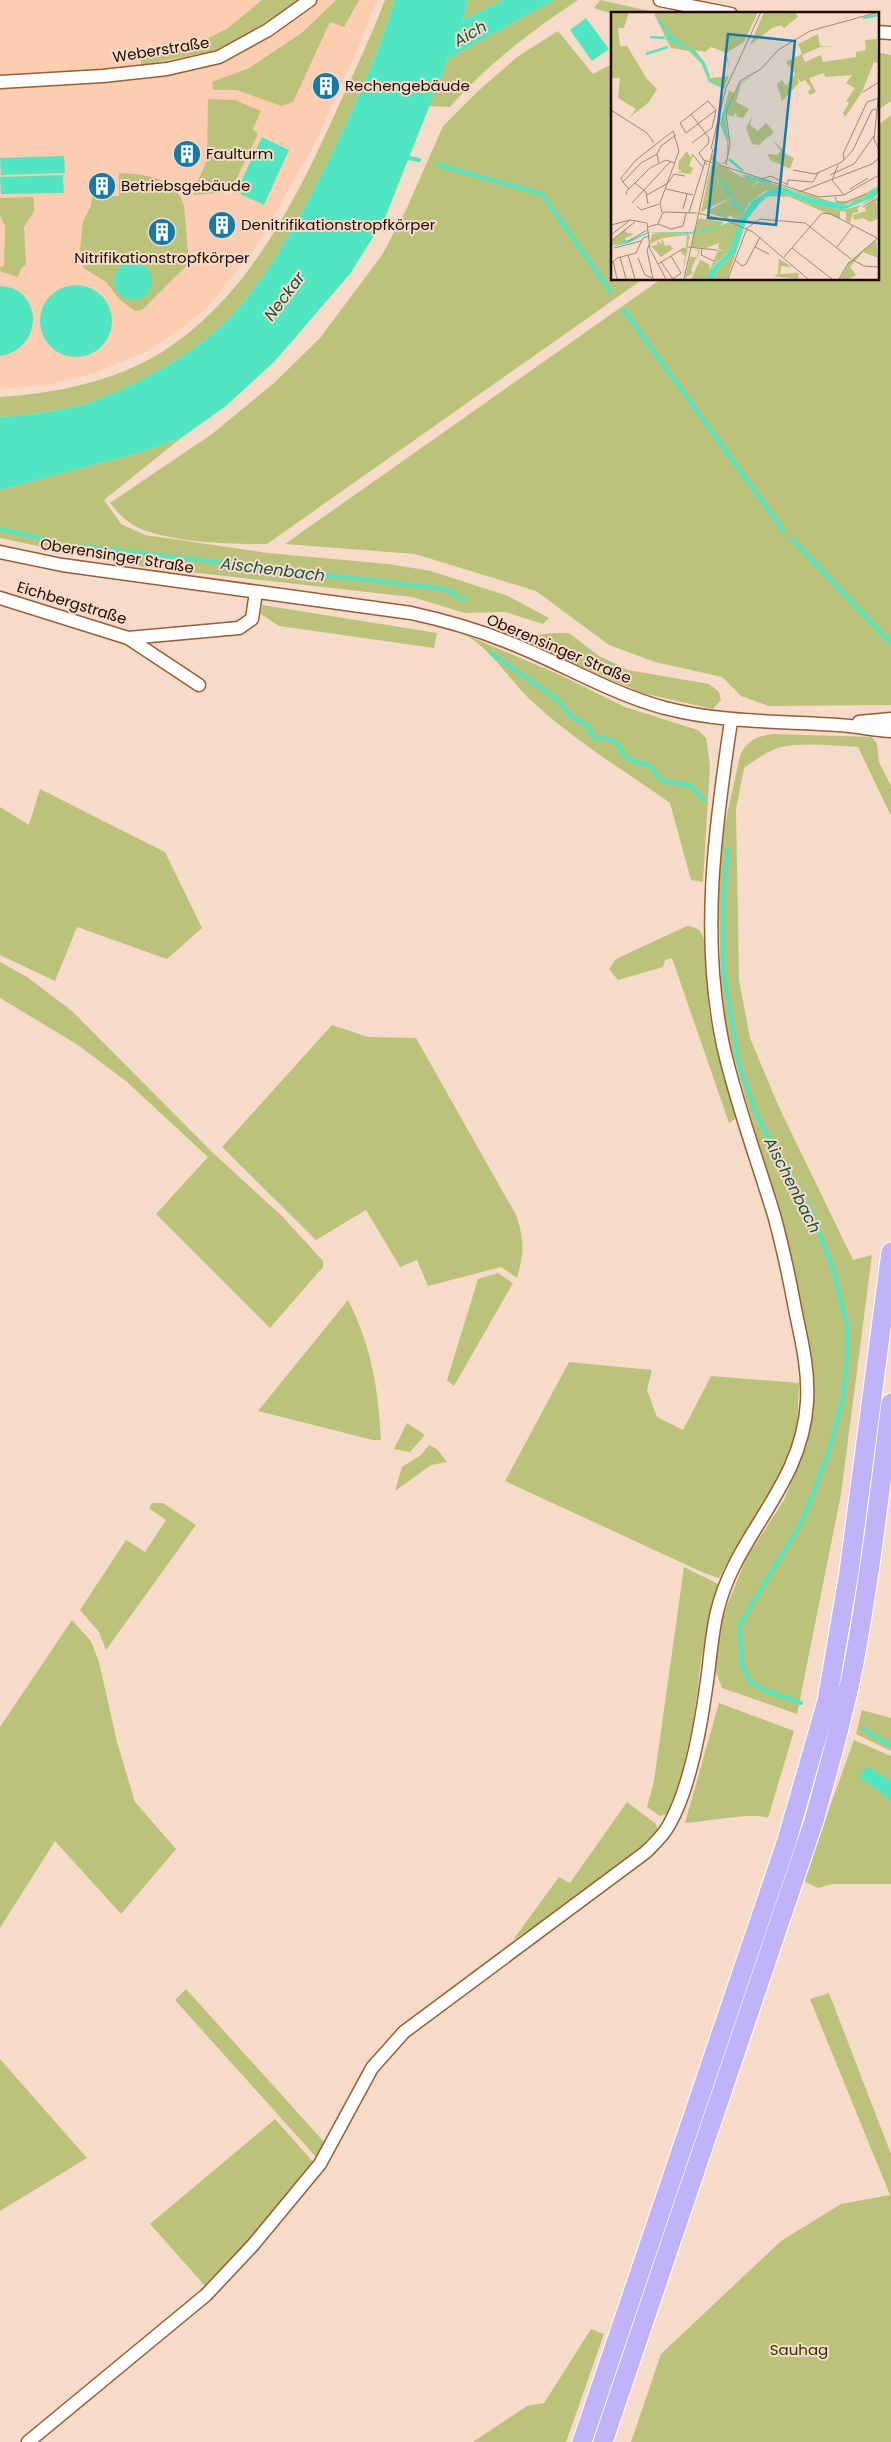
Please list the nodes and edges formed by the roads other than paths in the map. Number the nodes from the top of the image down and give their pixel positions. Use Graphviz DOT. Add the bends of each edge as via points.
graph roads {
  1 [pos="310,0"];
  2 [pos="660,0"];
  3 [pos="721,12"];
  4 [pos="0,82"];
  5 [pos="0,552"];
  6 [pos="256,592"];
  7 [pos="0,598"];
  8 [pos="128,638"];
  9 [pos="199,685"];
  10 [pos="891,719"];
  11 [pos="730,721"];
  12 [pos="839,725"];
  13 [pos="891,731"];
  14 [pos="891,1252"];
  15 [pos="891,1403"];
  16 [pos="28,2442"];
  17 [pos="582,2442"];
  18 [pos="602,2442"];
  1 -- 4 [label="street, Weberstraße" via="268,30 219,57 168,69"];
  2 -- 3 [label="street"];
  5 -- 6 [label="street, Oberensinger Straße" via="62,565"];
  6 -- 8 [label="street, Eichbergstraße" via="252,619 239,628"];
  6 -- 11 [label="street, Oberensinger Straße" via="411,612 450,622 506,641 631,697 665,708"];
  7 -- 8 [label="street, Eichbergstraße"];
  8 -- 9 [label="street"];
  10 -- 12 [label="street, Oberensinger Straße"];
  11 -- 12 [label="street, Oberensinger Straße"];
  11 -- 16 [label="street" via="715,825 712,871 716,997 723,1045 787,1267 803,1346 807,1402 802,1433 788,1476 724,1585 691,1763 676,1810 665,1831 646,1852 404,2032 372,2068 320,2164 253,2245 206,2295"];
  12 -- 13 [label="street, Oberensinger Straße"];
  14 -- 17 [label="highway" via="845,1600 827,1701 787,1840"];
  15 -- 18 [label="highway" via="869,1575 838,1735 814,1821"];
}
